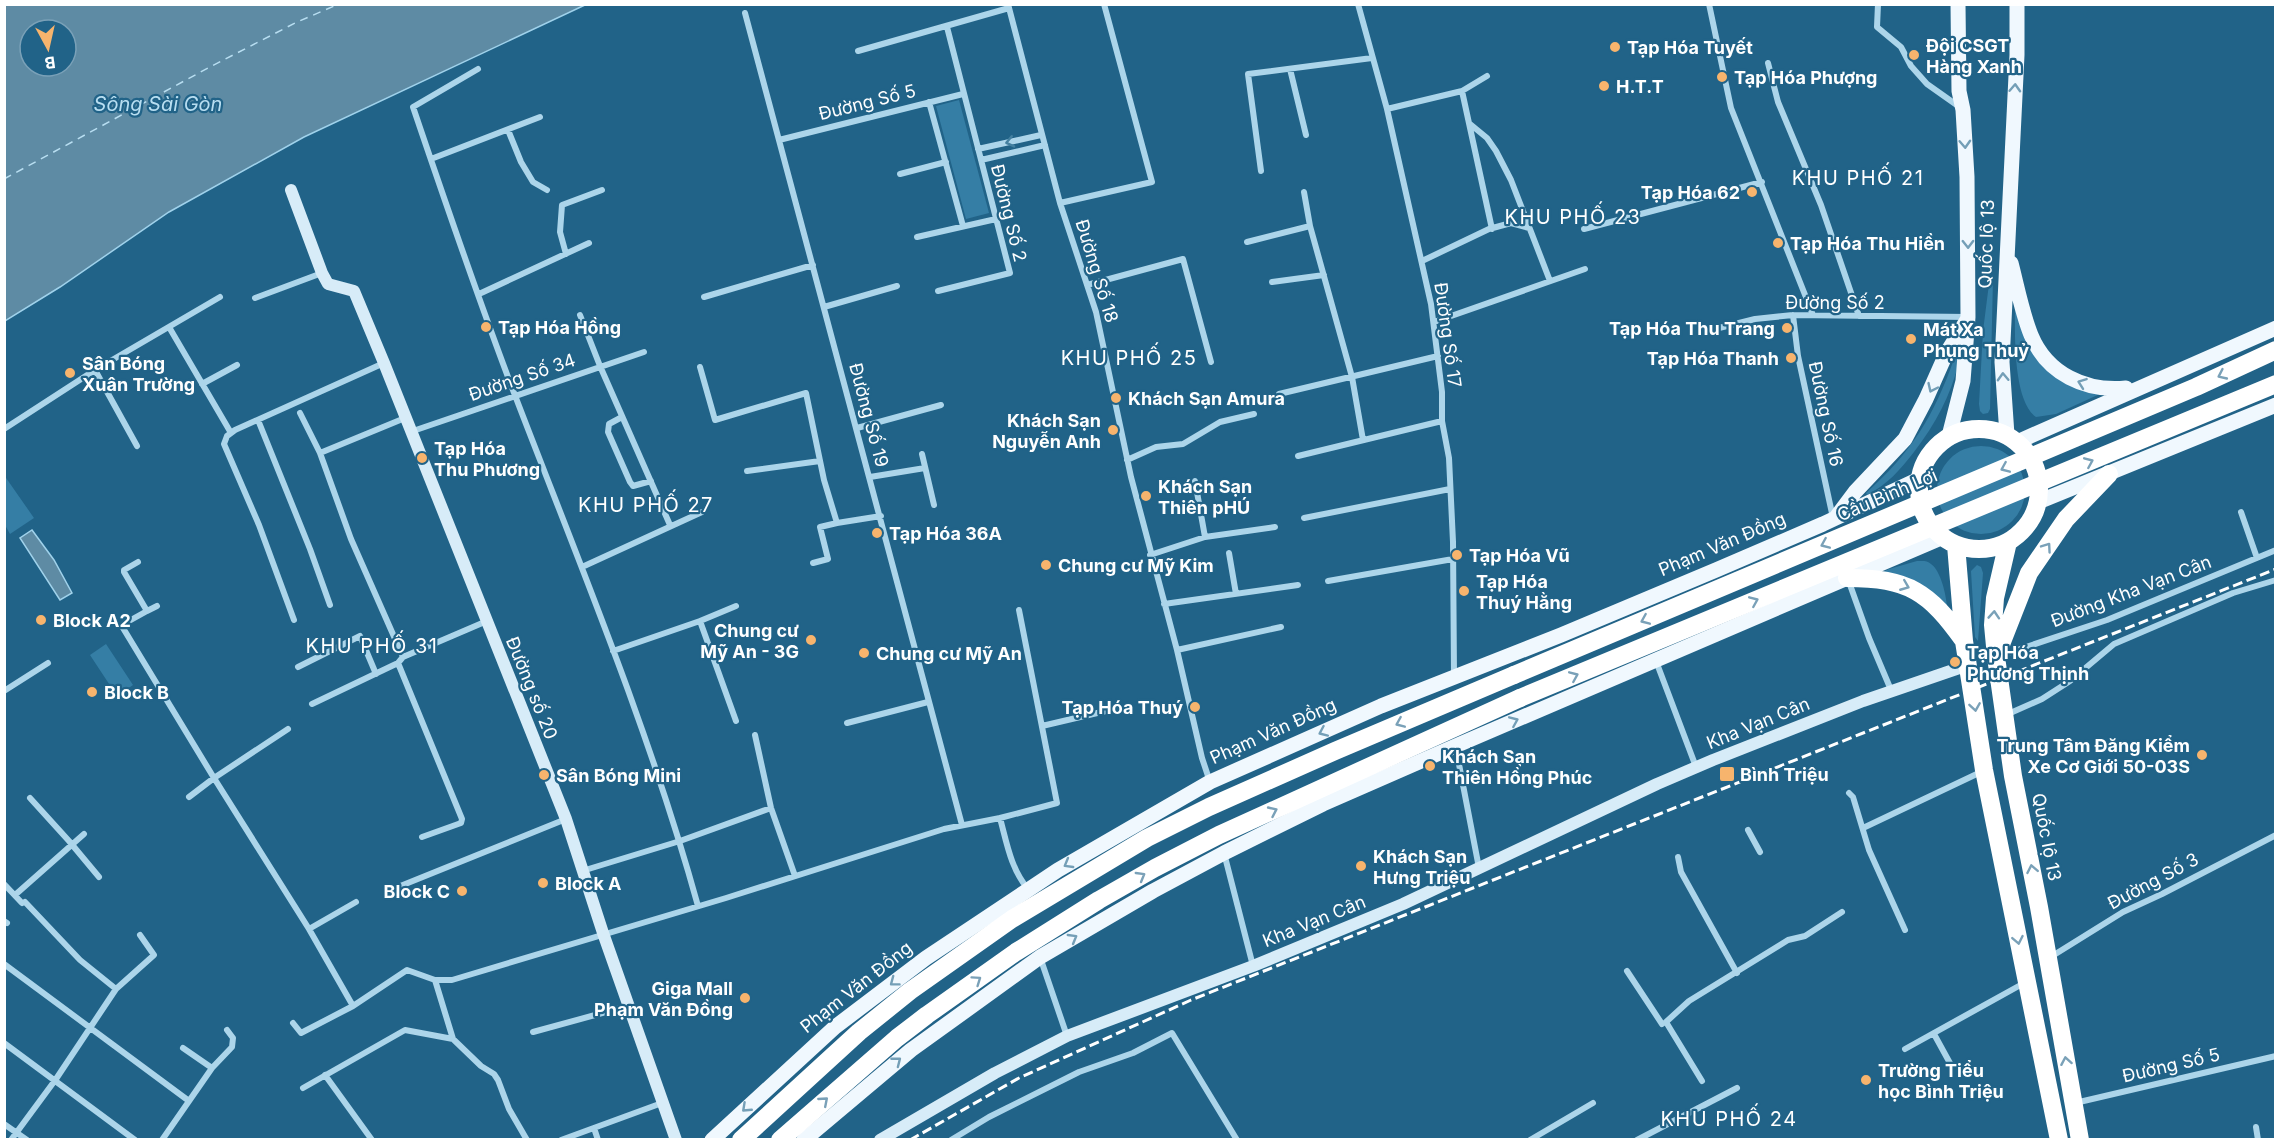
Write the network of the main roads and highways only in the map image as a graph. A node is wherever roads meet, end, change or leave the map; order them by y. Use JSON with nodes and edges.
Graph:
{"nodes":[{"id":1,"x":1958,"y":4,"type":"edge"},
{"id":2,"x":1965,"y":4,"type":"edge"},
{"id":3,"x":2017,"y":4,"type":"edge"},
{"id":4,"x":1963,"y":58,"type":"junction"},
{"id":5,"x":2007,"y":249,"type":"junction"},
{"id":6,"x":1968,"y":317,"type":"junction"},
{"id":7,"x":2276,"y":328,"type":"edge"},
{"id":8,"x":2276,"y":350,"type":"edge"},
{"id":9,"x":2276,"y":384,"type":"edge"},
{"id":10,"x":2140,"y":387,"type":"junction"},
{"id":11,"x":2276,"y":405,"type":"edge"},
{"id":12,"x":1949,"y":436,"type":"junction"},
{"id":13,"x":2012,"y":438,"type":"junction"},
{"id":14,"x":2109,"y":474,"type":"junction"},
{"id":15,"x":1919,"y":479,"type":"junction"},
{"id":16,"x":2038,"y":502,"type":"junction"},
{"id":17,"x":1834,"y":518,"type":"junction"},
{"id":18,"x":1949,"y":541,"type":"junction"},
{"id":19,"x":2008,"y":542,"type":"junction"},
{"id":20,"x":1847,"y":578,"type":"junction"},
{"id":21,"x":1964,"y":641,"type":"junction"},
{"id":22,"x":1996,"y":657,"type":"junction"},
{"id":23,"x":1514,"y":675,"type":"joint"},
{"id":24,"x":1454,"y":677,"type":"junction"},
{"id":25,"x":1454,"y":701,"type":"junction"},
{"id":26,"x":1459,"y":725,"type":"junction"},
{"id":27,"x":1460,"y":744,"type":"junction"},
{"id":28,"x":1222,"y":844,"type":"junction"},
{"id":29,"x":1033,"y":897,"type":"junction"},
{"id":30,"x":782,"y":1075,"type":"junction"},
{"id":31,"x":795,"y":1088,"type":"junction"},
{"id":32,"x":2056,"y":1137,"type":"edge"},
{"id":33,"x":712,"y":1140,"type":"edge"},
{"id":34,"x":741,"y":1140,"type":"edge"},
{"id":35,"x":780,"y":1140,"type":"edge"},
{"id":36,"x":804,"y":1140,"type":"edge"},
{"id":37,"x":2080,"y":1140,"type":"edge"}],
"edges":[{"from":1,"to":4,"type":"main road"},
{"from":2,"to":4,"type":"main road"},
{"from":5,"to":3,"type":"main road","name":"Quốc lộ 13","one_way":true},
{"from":4,"to":6,"type":"main road","name":"Quốc lộ 13","one_way":true},
{"from":10,"to":5,"type":"main road","one_way":true},
{"from":13,"to":5,"type":"main road","name":"Quốc lộ 13","one_way":true},
{"from":6,"to":12,"type":"main road","name":"Quốc lộ 13"},
{"from":6,"to":17,"type":"main road","one_way":true},
{"from":7,"to":10,"type":"main road"},
{"from":8,"to":23,"type":"highway","name":"Cầu Bình Lợi","one_way":true,"bridge":true},
{"from":26,"to":9,"type":"highway","one_way":true,"bridge":true},
{"from":10,"to":13,"type":"main road"},
{"from":11,"to":14,"type":"main road"},
{"from":12,"to":13,"type":"highway"},
{"from":12,"to":15,"type":"highway"},
{"from":13,"to":16,"type":"highway"},
{"from":14,"to":16,"type":"main road"},
{"from":22,"to":14,"type":"highway","one_way":true},
{"from":15,"to":17,"type":"main road","name":"Phạm Văn Đồng"},
{"from":15,"to":18,"type":"highway"},
{"from":16,"to":19,"type":"highway"},
{"from":17,"to":20,"type":"main road"},
{"from":17,"to":24,"type":"main road","name":"Phạm Văn Đồng"},
{"from":18,"to":19,"type":"highway"},
{"from":18,"to":20,"type":"main road"},
{"from":18,"to":21,"type":"highway"},
{"from":22,"to":19,"type":"highway","name":"Quốc lộ 13","one_way":true},
{"from":20,"to":21,"type":"highway","one_way":true},
{"from":27,"to":20,"type":"main road","one_way":true},
{"from":21,"to":32,"type":"highway","one_way":true},
{"from":37,"to":22,"type":"highway","name":"Quốc lộ 13","one_way":true},
{"from":23,"to":25,"type":"highway","name":"Phạm Văn Đồng"},
{"from":24,"to":25,"type":"main road"},
{"from":24,"to":29,"type":"main road","name":"Phạm Văn Đồng","one_way":true},
{"from":25,"to":29,"type":"highway","name":"Phạm Văn Đồng","one_way":true},
{"from":26,"to":27,"type":"main road"},
{"from":28,"to":26,"type":"highway","one_way":true},
{"from":27,"to":28,"type":"main road"},
{"from":35,"to":28,"type":"highway","one_way":true},
{"from":36,"to":28,"type":"main road","one_way":true},
{"from":29,"to":30,"type":"main road","name":"Phạm Văn Đồng","one_way":true},
{"from":29,"to":31,"type":"highway","name":"Phạm Văn Đồng"},
{"from":30,"to":31,"type":"main road"},
{"from":30,"to":33,"type":"main road","name":"Phạm Văn Đồng","one_way":true},
{"from":31,"to":34,"type":"highway","name":"Phạm Văn Đồng"}]}
